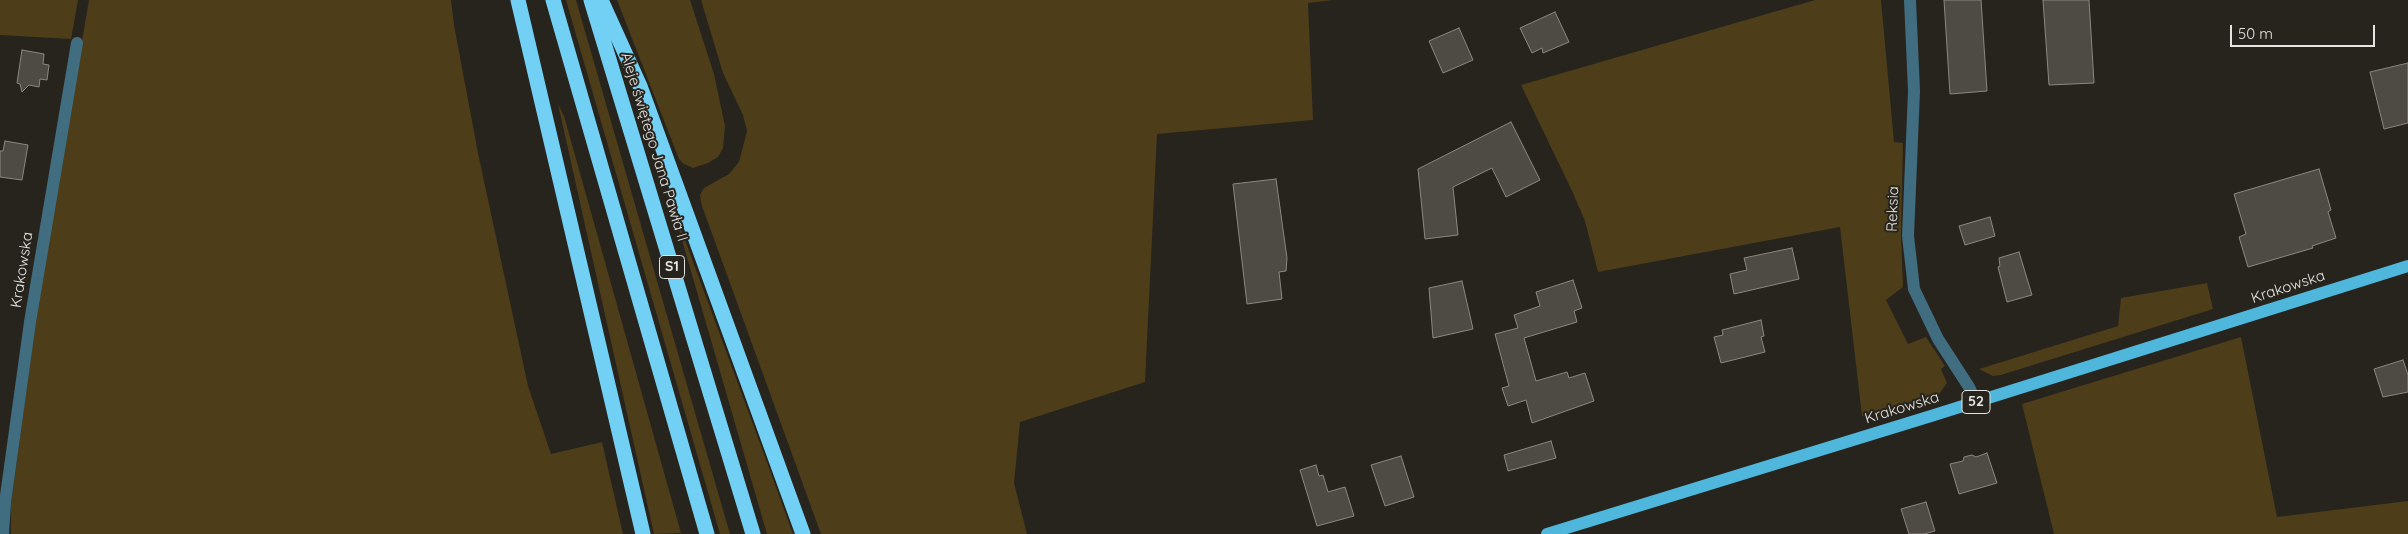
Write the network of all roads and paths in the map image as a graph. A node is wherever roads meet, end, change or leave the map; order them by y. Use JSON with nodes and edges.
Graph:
{"nodes":[{"id":1,"x":518,"y":0,"type":"edge"},
{"id":2,"x":553,"y":0,"type":"edge"},
{"id":3,"x":591,"y":0,"type":"edge"},
{"id":4,"x":601,"y":0,"type":"edge"},
{"id":5,"x":1910,"y":0,"type":"edge"},
{"id":6,"x":77,"y":43,"type":"dead end"},
{"id":7,"x":2408,"y":266,"type":"edge"},
{"id":8,"x":1976,"y":402,"type":"junction"},
{"id":9,"x":3,"y":534,"type":"edge"},
{"id":10,"x":642,"y":534,"type":"edge"},
{"id":11,"x":707,"y":534,"type":"edge"},
{"id":12,"x":753,"y":534,"type":"edge"},
{"id":13,"x":803,"y":534,"type":"edge"},
{"id":14,"x":1547,"y":534,"type":"edge"}],
"edges":[{"from":1,"to":10,"type":"highway"},
{"from":2,"to":11,"type":"highway"},
{"from":3,"to":12,"type":"highway","name":"Aleje świętego Jana Pawła II","number":"S1"},
{"from":4,"to":13,"type":"highway"},
{"from":5,"to":8,"type":"street","name":"Reksia"},
{"from":6,"to":9,"type":"street","name":"Krakowska"},
{"from":7,"to":8,"type":"main road","name":"Krakowska","number":"52"},
{"from":8,"to":14,"type":"main road","name":"Krakowska","number":"52"}]}
